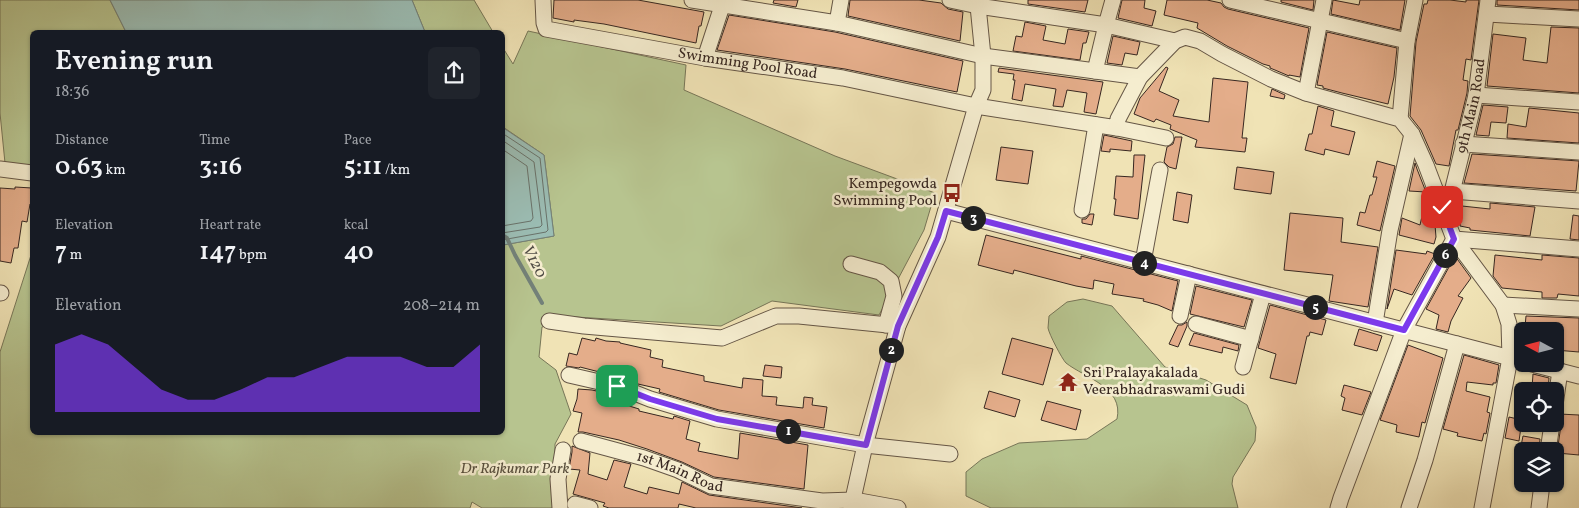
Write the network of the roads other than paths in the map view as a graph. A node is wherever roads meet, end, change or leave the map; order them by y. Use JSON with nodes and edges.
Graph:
{"nodes":[{"id":1,"x":542,"y":0,"type":"edge"},
{"id":2,"x":692,"y":0,"type":"edge"},
{"id":3,"x":841,"y":0,"type":"edge"},
{"id":4,"x":950,"y":0,"type":"edge"},
{"id":5,"x":1113,"y":0,"type":"edge"},
{"id":6,"x":1230,"y":0,"type":"edge"},
{"id":7,"x":1324,"y":0,"type":"edge"},
{"id":8,"x":1415,"y":0,"type":"edge"},
{"id":9,"x":1252,"y":2,"type":"edge"},
{"id":10,"x":723,"y":3,"type":"edge"},
{"id":11,"x":977,"y":3,"type":"edge"},
{"id":12,"x":1487,"y":7,"type":"edge"},
{"id":13,"x":1579,"y":19,"type":"edge"},
{"id":14,"x":1319,"y":21,"type":"junction"},
{"id":15,"x":836,"y":23,"type":"junction"},
{"id":16,"x":1106,"y":24,"type":"junction"},
{"id":17,"x":1175,"y":41,"type":"junction"},
{"id":18,"x":1407,"y":41,"type":"junction"},
{"id":19,"x":983,"y":56,"type":"junction"},
{"id":20,"x":705,"y":58,"type":"junction"},
{"id":21,"x":1094,"y":71,"type":"junction"},
{"id":22,"x":1140,"y":77,"type":"junction"},
{"id":23,"x":1306,"y":93,"type":"junction"},
{"id":24,"x":1476,"y":95,"type":"junction"},
{"id":25,"x":1579,"y":102,"type":"edge"},
{"id":26,"x":976,"y":106,"type":"junction"},
{"id":27,"x":1400,"y":119,"type":"junction"},
{"id":28,"x":1096,"y":124,"type":"junction"},
{"id":29,"x":1117,"y":128,"type":"junction"},
{"id":30,"x":1412,"y":134,"type":"junction"},
{"id":31,"x":1166,"y":138,"type":"dead end"},
{"id":32,"x":1463,"y":144,"type":"junction"},
{"id":33,"x":1579,"y":152,"type":"edge"},
{"id":34,"x":0,"y":169,"type":"edge"},
{"id":35,"x":1160,"y":170,"type":"dead end"},
{"id":36,"x":30,"y":173,"type":"edge"},
{"id":37,"x":1452,"y":191,"type":"junction"},
{"id":38,"x":1579,"y":201,"type":"edge"},
{"id":39,"x":1442,"y":207,"type":"junction"},
{"id":40,"x":1082,"y":210,"type":"dead end"},
{"id":41,"x":946,"y":211,"type":"junction"},
{"id":42,"x":1454,"y":239,"type":"junction"},
{"id":43,"x":1579,"y":249,"type":"edge"},
{"id":44,"x":1144,"y":262,"type":"junction"},
{"id":45,"x":851,"y":264,"type":"dead end"},
{"id":46,"x":1189,"y":274,"type":"junction"},
{"id":47,"x":1263,"y":294,"type":"junction"},
{"id":48,"x":1503,"y":305,"type":"junction"},
{"id":49,"x":1579,"y":309,"type":"edge"},
{"id":50,"x":1180,"y":316,"type":"dead end"},
{"id":51,"x":548,"y":321,"type":"dead end"},
{"id":52,"x":1375,"y":323,"type":"junction"},
{"id":53,"x":1196,"y":324,"type":"dead end"},
{"id":54,"x":892,"y":325,"type":"junction"},
{"id":55,"x":1404,"y":330,"type":"junction"},
{"id":56,"x":1251,"y":338,"type":"junction"},
{"id":57,"x":1457,"y":344,"type":"junction"},
{"id":58,"x":1514,"y":350,"type":"edge"},
{"id":59,"x":1514,"y":359,"type":"edge"},
{"id":60,"x":1243,"y":367,"type":"dead end"},
{"id":61,"x":1514,"y":369,"type":"edge"},
{"id":62,"x":1564,"y":372,"type":"edge"},
{"id":63,"x":569,"y":375,"type":"dead end"},
{"id":64,"x":1579,"y":376,"type":"edge"},
{"id":65,"x":581,"y":441,"type":"dead end"},
{"id":66,"x":866,"y":445,"type":"junction"},
{"id":67,"x":563,"y":450,"type":"dead end"},
{"id":68,"x":950,"y":454,"type":"dead end"},
{"id":69,"x":1541,"y":492,"type":"edge"},
{"id":70,"x":853,"y":504,"type":"edge"},
{"id":71,"x":560,"y":508,"type":"edge"},
{"id":72,"x":898,"y":508,"type":"edge"},
{"id":73,"x":1338,"y":508,"type":"edge"},
{"id":74,"x":1409,"y":508,"type":"edge"},
{"id":75,"x":1482,"y":508,"type":"edge"},
{"id":76,"x":1538,"y":508,"type":"edge"}],
"edges":[{"from":1,"to":20,"type":"street","name":"Swimming Pool Road"},
{"from":2,"to":10,"type":"street"},
{"from":3,"to":15,"type":"street"},
{"from":4,"to":11,"type":"street"},
{"from":5,"to":16,"type":"street"},
{"from":6,"to":9,"type":"street"},
{"from":7,"to":14,"type":"street"},
{"from":8,"to":18,"type":"street"},
{"from":9,"to":14,"type":"street"},
{"from":10,"to":15,"type":"street"},
{"from":10,"to":20,"type":"street"},
{"from":11,"to":16,"type":"street"},
{"from":11,"to":19,"type":"street"},
{"from":12,"to":13,"type":"street"},
{"from":12,"to":24,"type":"street","name":"9th Main Road"},
{"from":14,"to":18,"type":"street"},
{"from":14,"to":23,"type":"street"},
{"from":15,"to":19,"type":"street"},
{"from":16,"to":17,"type":"street"},
{"from":16,"to":21,"type":"street"},
{"from":17,"to":22,"type":"street"},
{"from":17,"to":23,"type":"street"},
{"from":18,"to":27,"type":"street"},
{"from":19,"to":21,"type":"street"},
{"from":19,"to":26,"type":"street"},
{"from":20,"to":26,"type":"street","name":"Swimming Pool Road"},
{"from":21,"to":22,"type":"street"},
{"from":22,"to":29,"type":"street"},
{"from":23,"to":27,"type":"street"},
{"from":24,"to":25,"type":"street"},
{"from":24,"to":32,"type":"street","name":"9th Main Road"},
{"from":26,"to":28,"type":"street","name":"Swimming Pool Road"},
{"from":26,"to":41,"type":"street"},
{"from":27,"to":30,"type":"street"},
{"from":28,"to":29,"type":"street","name":"Swimming Pool Road"},
{"from":28,"to":40,"type":"street"},
{"from":29,"to":31,"type":"street","name":"Swimming Pool Road"},
{"from":30,"to":39,"type":"street"},
{"from":30,"to":52,"type":"street"},
{"from":32,"to":33,"type":"street"},
{"from":32,"to":37,"type":"street","name":"9th Main Road"},
{"from":34,"to":36,"type":"street"},
{"from":35,"to":44,"type":"street"},
{"from":37,"to":38,"type":"street"},
{"from":37,"to":39,"type":"street","name":"9th Main Road"},
{"from":39,"to":42,"type":"street"},
{"from":41,"to":44,"type":"street"},
{"from":41,"to":54,"type":"street"},
{"from":42,"to":43,"type":"street"},
{"from":42,"to":48,"type":"street"},
{"from":42,"to":55,"type":"street"},
{"from":44,"to":46,"type":"street"},
{"from":45,"to":54,"type":"street"},
{"from":46,"to":47,"type":"street"},
{"from":46,"to":50,"type":"street"},
{"from":47,"to":52,"type":"street"},
{"from":47,"to":56,"type":"street"},
{"from":48,"to":49,"type":"street"},
{"from":48,"to":58,"type":"street"},
{"from":51,"to":54,"type":"street"},
{"from":52,"to":55,"type":"street"},
{"from":53,"to":56,"type":"street"},
{"from":54,"to":66,"type":"street"},
{"from":55,"to":57,"type":"street"},
{"from":55,"to":73,"type":"street"},
{"from":56,"to":60,"type":"street"},
{"from":57,"to":59,"type":"street"},
{"from":57,"to":74,"type":"street"},
{"from":61,"to":75,"type":"street"},
{"from":62,"to":64,"type":"street"},
{"from":63,"to":66,"type":"street"},
{"from":65,"to":70,"type":"street","name":"1st Main Road"},
{"from":66,"to":68,"type":"street"},
{"from":66,"to":70,"type":"street"},
{"from":67,"to":71,"type":"street"},
{"from":69,"to":76,"type":"street"},
{"from":70,"to":72,"type":"street","name":"1st Main Road"}]}
